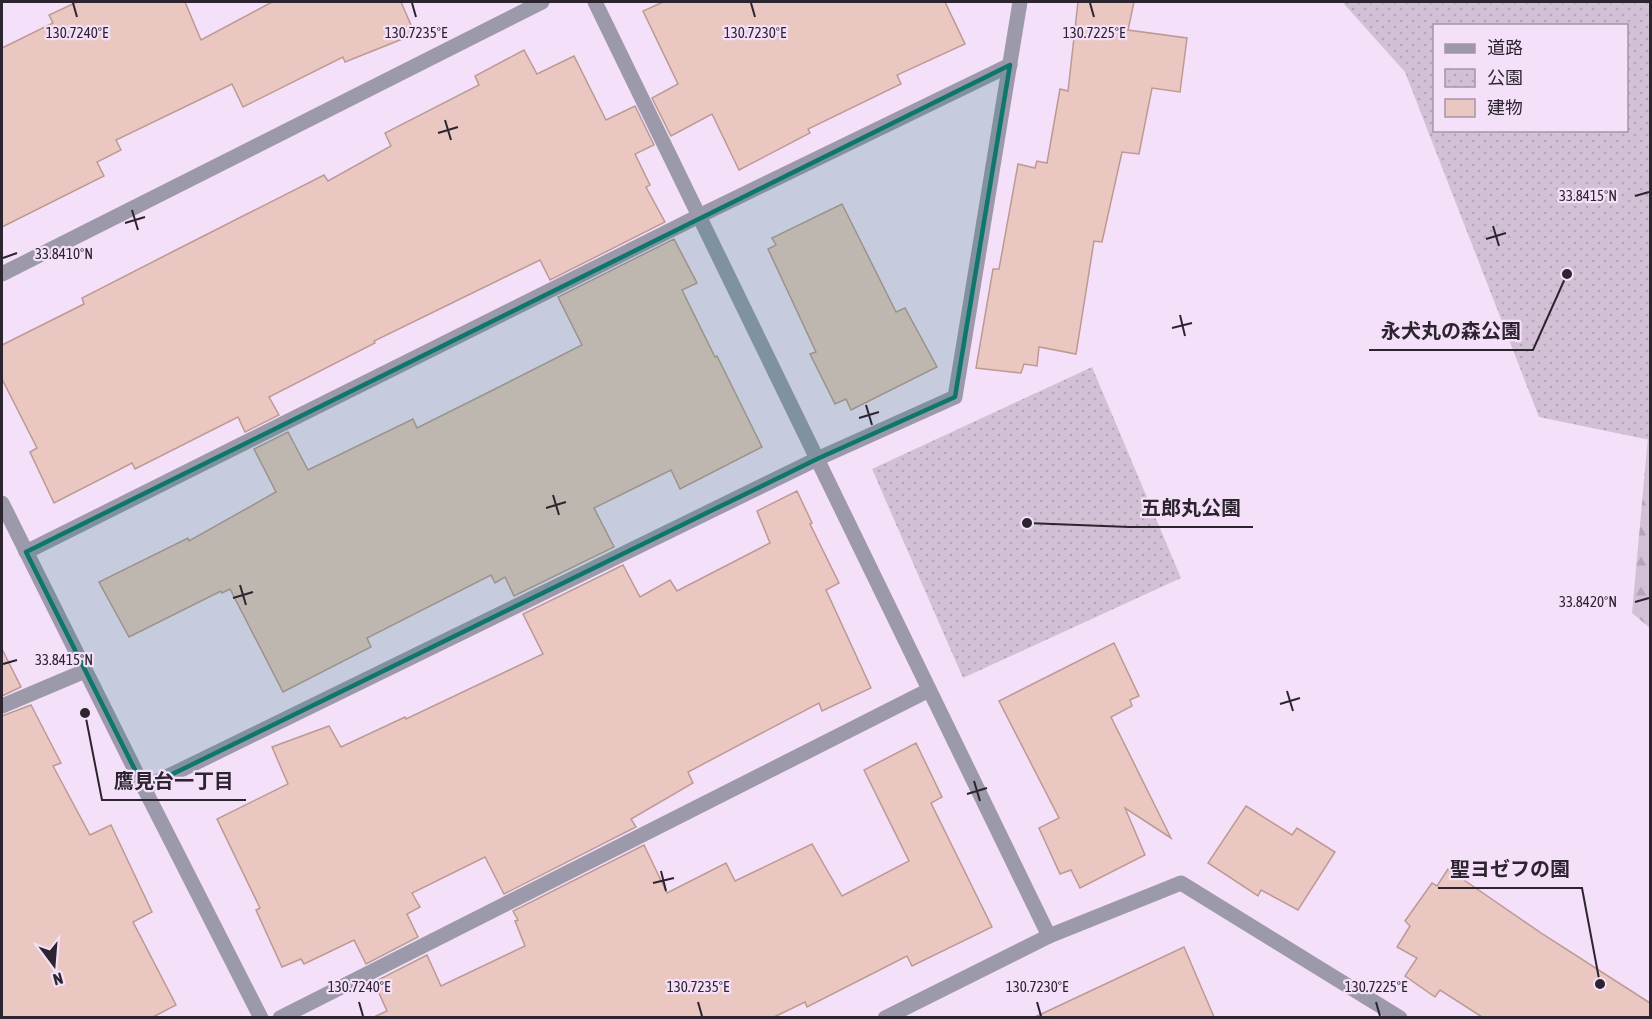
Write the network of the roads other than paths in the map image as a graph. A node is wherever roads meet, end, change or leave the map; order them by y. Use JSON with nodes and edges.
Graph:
{"nodes":[{"id":1,"x":542,"y":2,"type":"edge"},
{"id":2,"x":595,"y":2,"type":"edge"},
{"id":3,"x":1020,"y":2,"type":"edge"},
{"id":4,"x":1010,"y":65,"type":"junction"},
{"id":5,"x":699,"y":216,"type":"junction"},
{"id":6,"x":2,"y":274,"type":"edge"},
{"id":7,"x":817,"y":459,"type":"junction"},
{"id":8,"x":2,"y":502,"type":"edge"},
{"id":9,"x":26,"y":552,"type":"junction"},
{"id":10,"x":86,"y":671,"type":"junction"},
{"id":11,"x":929,"y":690,"type":"junction"},
{"id":12,"x":2,"y":706,"type":"edge"},
{"id":13,"x":144,"y":788,"type":"junction"},
{"id":14,"x":1049,"y":936,"type":"junction"},
{"id":15,"x":261,"y":1017,"type":"edge"},
{"id":16,"x":280,"y":1017,"type":"edge"},
{"id":17,"x":885,"y":1017,"type":"edge"},
{"id":18,"x":1400,"y":1017,"type":"edge"}],
"edges":[{"from":1,"to":6,"type":"street"},
{"from":2,"to":5,"type":"street"},
{"from":3,"to":4,"type":"street"},
{"from":4,"to":5,"type":"street"},
{"from":4,"to":7,"type":"street"},
{"from":5,"to":7,"type":"street"},
{"from":5,"to":9,"type":"street"},
{"from":7,"to":11,"type":"street"},
{"from":7,"to":13,"type":"street"},
{"from":8,"to":9,"type":"street"},
{"from":9,"to":10,"type":"street"},
{"from":10,"to":12,"type":"street"},
{"from":10,"to":13,"type":"street"},
{"from":11,"to":14,"type":"street"},
{"from":11,"to":16,"type":"street"},
{"from":13,"to":15,"type":"street"},
{"from":14,"to":17,"type":"street"},
{"from":14,"to":18,"type":"street"}]}
